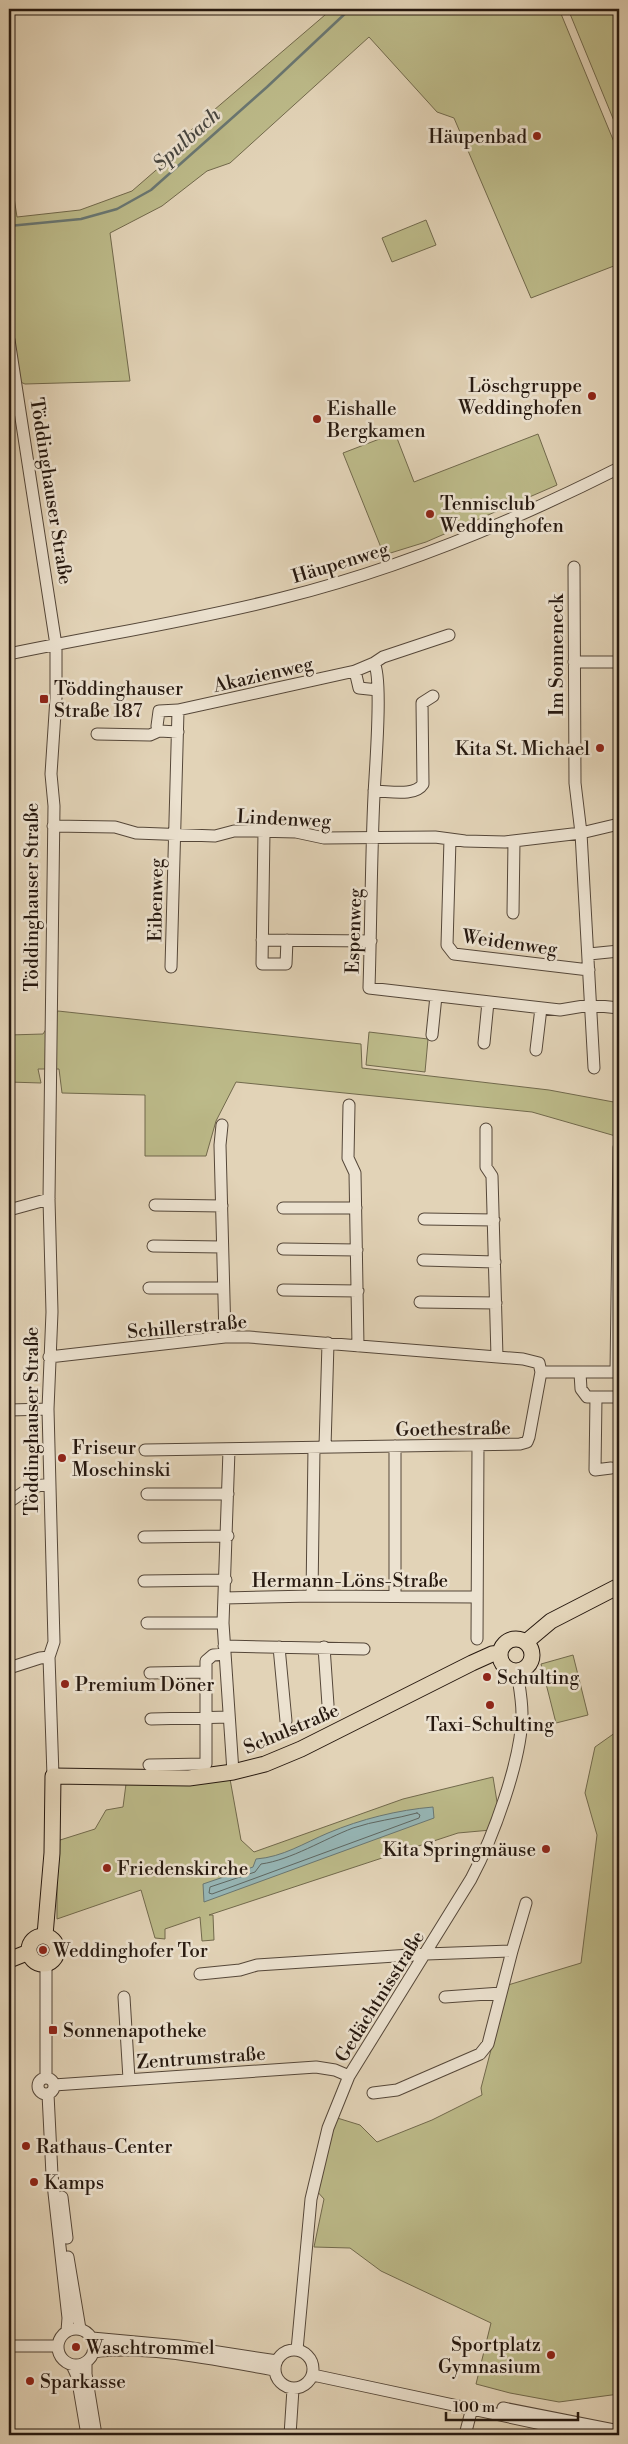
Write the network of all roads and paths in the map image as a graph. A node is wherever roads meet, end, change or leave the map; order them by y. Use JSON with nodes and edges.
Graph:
{"nodes":[{"id":1,"x":9,"y":340,"type":"edge"},
{"id":2,"x":619,"y":468,"type":"edge"},
{"id":3,"x":574,"y":567,"type":"dead end"},
{"id":4,"x":450,"y":635,"type":"dead end"},
{"id":5,"x":56,"y":645,"type":"junction"},
{"id":6,"x":9,"y":654,"type":"edge"},
{"id":7,"x":574,"y":662,"type":"junction"},
{"id":8,"x":619,"y":662,"type":"edge"},
{"id":9,"x":374,"y":663,"type":"junction"},
{"id":10,"x":355,"y":671,"type":"junction"},
{"id":11,"x":378,"y":690,"type":"junction"},
{"id":12,"x":433,"y":696,"type":"dead end"},
{"id":13,"x":178,"y":710,"type":"junction"},
{"id":14,"x":159,"y":731,"type":"junction"},
{"id":15,"x":178,"y":732,"type":"junction"},
{"id":16,"x":97,"y":734,"type":"dead end"},
{"id":17,"x":374,"y":791,"type":"junction"},
{"id":18,"x":619,"y":824,"type":"edge"},
{"id":19,"x":53,"y":826,"type":"junction"},
{"id":20,"x":264,"y":832,"type":"junction"},
{"id":21,"x":581,"y":833,"type":"junction"},
{"id":22,"x":174,"y":834,"type":"junction"},
{"id":23,"x":373,"y":838,"type":"junction"},
{"id":24,"x":450,"y":839,"type":"junction"},
{"id":25,"x":514,"y":841,"type":"junction"},
{"id":26,"x":513,"y":913,"type":"dead end"},
{"id":27,"x":262,"y":940,"type":"junction"},
{"id":28,"x":287,"y":940,"type":"junction"},
{"id":29,"x":370,"y":942,"type":"junction"},
{"id":30,"x":619,"y":951,"type":"edge"},
{"id":31,"x":588,"y":954,"type":"junction"},
{"id":32,"x":170,"y":968,"type":"dead end"},
{"id":33,"x":589,"y":970,"type":"junction"},
{"id":34,"x":436,"y":996,"type":"junction"},
{"id":35,"x":488,"y":1002,"type":"junction"},
{"id":36,"x":590,"y":1005,"type":"junction"},
{"id":37,"x":541,"y":1008,"type":"junction"},
{"id":38,"x":619,"y":1008,"type":"edge"},
{"id":39,"x":432,"y":1035,"type":"dead end"},
{"id":40,"x":484,"y":1043,"type":"dead end"},
{"id":41,"x":536,"y":1050,"type":"dead end"},
{"id":42,"x":594,"y":1068,"type":"dead end"},
{"id":43,"x":350,"y":1105,"type":"dead end"},
{"id":44,"x":222,"y":1125,"type":"dead end"},
{"id":45,"x":486,"y":1129,"type":"dead end"},
{"id":46,"x":619,"y":1147,"type":"edge"},
{"id":47,"x":49,"y":1199,"type":"junction"},
{"id":48,"x":155,"y":1205,"type":"dead end"},
{"id":49,"x":222,"y":1206,"type":"junction"},
{"id":50,"x":283,"y":1208,"type":"dead end"},
{"id":51,"x":356,"y":1208,"type":"junction"},
{"id":52,"x":9,"y":1210,"type":"edge"},
{"id":53,"x":424,"y":1218,"type":"dead end"},
{"id":54,"x":494,"y":1220,"type":"junction"},
{"id":55,"x":153,"y":1246,"type":"dead end"},
{"id":56,"x":222,"y":1247,"type":"junction"},
{"id":57,"x":283,"y":1249,"type":"dead end"},
{"id":58,"x":357,"y":1250,"type":"junction"},
{"id":59,"x":422,"y":1260,"type":"dead end"},
{"id":60,"x":495,"y":1262,"type":"junction"},
{"id":61,"x":149,"y":1288,"type":"dead end"},
{"id":62,"x":223,"y":1288,"type":"junction"},
{"id":63,"x":283,"y":1290,"type":"dead end"},
{"id":64,"x":358,"y":1291,"type":"junction"},
{"id":65,"x":420,"y":1302,"type":"dead end"},
{"id":66,"x":496,"y":1303,"type":"junction"},
{"id":67,"x":225,"y":1337,"type":"junction"},
{"id":68,"x":328,"y":1344,"type":"junction"},
{"id":69,"x":358,"y":1346,"type":"junction"},
{"id":70,"x":49,"y":1357,"type":"junction"},
{"id":71,"x":497,"y":1357,"type":"junction"},
{"id":72,"x":541,"y":1372,"type":"junction"},
{"id":73,"x":617,"y":1372,"type":"edge"},
{"id":74,"x":580,"y":1373,"type":"junction"},
{"id":75,"x":596,"y":1397,"type":"junction"},
{"id":76,"x":619,"y":1397,"type":"edge"},
{"id":77,"x":48,"y":1409,"type":"junction"},
{"id":78,"x":9,"y":1410,"type":"edge"},
{"id":79,"x":478,"y":1445,"type":"junction"},
{"id":80,"x":395,"y":1446,"type":"junction"},
{"id":81,"x":319,"y":1447,"type":"junction"},
{"id":82,"x":145,"y":1450,"type":"dead end"},
{"id":83,"x":229,"y":1450,"type":"junction"},
{"id":84,"x":611,"y":1468,"type":"dead end"},
{"id":85,"x":49,"y":1484,"type":"junction"},
{"id":86,"x":147,"y":1494,"type":"dead end"},
{"id":87,"x":228,"y":1494,"type":"junction"},
{"id":88,"x":9,"y":1502,"type":"edge"},
{"id":89,"x":228,"y":1536,"type":"junction"},
{"id":90,"x":144,"y":1537,"type":"dead end"},
{"id":91,"x":226,"y":1580,"type":"junction"},
{"id":92,"x":144,"y":1581,"type":"dead end"},
{"id":93,"x":619,"y":1586,"type":"edge"},
{"id":94,"x":312,"y":1596,"type":"junction"},
{"id":95,"x":395,"y":1596,"type":"junction"},
{"id":96,"x":477,"y":1597,"type":"junction"},
{"id":97,"x":224,"y":1598,"type":"junction"},
{"id":98,"x":224,"y":1623,"type":"junction"},
{"id":99,"x":147,"y":1624,"type":"dead end"},
{"id":100,"x":476,"y":1639,"type":"dead end"},
{"id":101,"x":279,"y":1647,"type":"junction"},
{"id":102,"x":324,"y":1647,"type":"junction"},
{"id":103,"x":529,"y":1647,"type":"junction"},
{"id":104,"x":364,"y":1648,"type":"dead end"},
{"id":105,"x":225,"y":1650,"type":"junction"},
{"id":106,"x":500,"y":1653,"type":"junction"},
{"id":107,"x":49,"y":1657,"type":"junction"},
{"id":108,"x":9,"y":1668,"type":"edge"},
{"id":109,"x":517,"y":1671,"type":"junction"},
{"id":110,"x":205,"y":1672,"type":"junction"},
{"id":111,"x":150,"y":1673,"type":"dead end"},
{"id":112,"x":328,"y":1705,"type":"dead end"},
{"id":113,"x":229,"y":1717,"type":"junction"},
{"id":114,"x":206,"y":1718,"type":"junction"},
{"id":115,"x":151,"y":1720,"type":"dead end"},
{"id":116,"x":286,"y":1721,"type":"dead end"},
{"id":117,"x":149,"y":1765,"type":"dead end"},
{"id":118,"x":232,"y":1772,"type":"junction"},
{"id":119,"x":52,"y":1776,"type":"junction"},
{"id":120,"x":526,"y":1903,"type":"dead end"},
{"id":121,"x":44,"y":1936,"type":"junction"},
{"id":122,"x":512,"y":1951,"type":"junction"},
{"id":123,"x":29,"y":1952,"type":"junction"},
{"id":124,"x":426,"y":1954,"type":"junction"},
{"id":125,"x":9,"y":1960,"type":"edge"},
{"id":126,"x":46,"y":1964,"type":"junction"},
{"id":127,"x":200,"y":1974,"type":"dead end"},
{"id":128,"x":501,"y":1993,"type":"junction"},
{"id":129,"x":124,"y":1997,"type":"dead end"},
{"id":130,"x":445,"y":1997,"type":"dead end"},
{"id":131,"x":349,"y":2076,"type":"junction"},
{"id":132,"x":129,"y":2079,"type":"junction"},
{"id":133,"x":49,"y":2085,"type":"junction"},
{"id":134,"x":373,"y":2093,"type":"dead end"},
{"id":135,"x":52,"y":2162,"type":"junction"},
{"id":136,"x":80,"y":2329,"type":"junction"},
{"id":137,"x":67,"y":2331,"type":"junction"},
{"id":138,"x":92,"y":2338,"type":"junction"},
{"id":139,"x":9,"y":2346,"type":"edge"},
{"id":140,"x":58,"y":2346,"type":"junction"},
{"id":141,"x":297,"y":2350,"type":"junction"},
{"id":142,"x":93,"y":2352,"type":"junction"},
{"id":143,"x":86,"y":2362,"type":"junction"},
{"id":144,"x":72,"y":2365,"type":"junction"},
{"id":145,"x":276,"y":2365,"type":"junction"},
{"id":146,"x":313,"y":2375,"type":"junction"},
{"id":147,"x":294,"y":2388,"type":"junction"},
{"id":148,"x":472,"y":2408,"type":"junction"},
{"id":149,"x":577,"y":2430,"type":"edge"},
{"id":150,"x":619,"y":2431,"type":"edge"},
{"id":151,"x":87,"y":2435,"type":"edge"},
{"id":152,"x":96,"y":2435,"type":"edge"},
{"id":153,"x":290,"y":2435,"type":"edge"},
{"id":154,"x":466,"y":2435,"type":"edge"},
{"id":155,"x":593,"y":2435,"type":"edge"}],
"edges":[{"from":1,"to":5,"type":"street","name":"Töddinghauser Straße"},
{"from":2,"to":5,"type":"street","name":"Häupenweg"},
{"from":3,"to":7,"type":"street","name":"Im Sonneneck"},
{"from":4,"to":9,"type":"street","name":"Akazienweg"},
{"from":5,"to":6,"type":"street","name":"Häupenweg"},
{"from":5,"to":19,"type":"street","name":"Töddinghauser Straße"},
{"from":7,"to":8,"type":"street"},
{"from":7,"to":21,"type":"street","name":"Im Sonneneck"},
{"from":9,"to":10,"type":"street","name":"Akazienweg"},
{"from":9,"to":11,"type":"street"},
{"from":10,"to":11,"type":"street"},
{"from":10,"to":13,"type":"street","name":"Akazienweg"},
{"from":11,"to":17,"type":"street"},
{"from":12,"to":17,"type":"street"},
{"from":13,"to":14,"type":"street","name":"Akazienweg"},
{"from":13,"to":15,"type":"street"},
{"from":14,"to":15,"type":"street"},
{"from":14,"to":16,"type":"street"},
{"from":15,"to":22,"type":"street"},
{"from":17,"to":23,"type":"street"},
{"from":18,"to":21,"type":"street","name":"Lindenweg"},
{"from":19,"to":22,"type":"street","name":"Lindenweg"},
{"from":19,"to":47,"type":"street","name":"Töddinghauser Straße"},
{"from":20,"to":22,"type":"street","name":"Lindenweg"},
{"from":20,"to":23,"type":"street","name":"Lindenweg"},
{"from":20,"to":27,"type":"street"},
{"from":21,"to":25,"type":"street","name":"Lindenweg"},
{"from":21,"to":31,"type":"street"},
{"from":22,"to":32,"type":"street","name":"Eibenweg"},
{"from":23,"to":24,"type":"street","name":"Lindenweg"},
{"from":23,"to":29,"type":"street","name":"Espenweg"},
{"from":24,"to":25,"type":"street","name":"Lindenweg"},
{"from":24,"to":33,"type":"street","name":"Weidenweg"},
{"from":25,"to":26,"type":"street"},
{"from":27,"to":28,"type":"street"},
{"from":27,"to":28,"type":"street"},
{"from":28,"to":29,"type":"street"},
{"from":29,"to":34,"type":"street","name":"Espenweg"},
{"from":30,"to":31,"type":"street"},
{"from":31,"to":33,"type":"street"},
{"from":33,"to":36,"type":"street"},
{"from":34,"to":35,"type":"street","name":"Espenweg"},
{"from":34,"to":39,"type":"street"},
{"from":35,"to":37,"type":"street","name":"Espenweg"},
{"from":35,"to":40,"type":"street"},
{"from":36,"to":37,"type":"street","name":"Espenweg"},
{"from":36,"to":38,"type":"street","name":"Espenweg"},
{"from":36,"to":42,"type":"street"},
{"from":37,"to":41,"type":"street"},
{"from":43,"to":51,"type":"street"},
{"from":44,"to":49,"type":"street"},
{"from":45,"to":54,"type":"street"},
{"from":46,"to":73,"type":"street"},
{"from":47,"to":52,"type":"street"},
{"from":47,"to":70,"type":"street","name":"Töddinghauser Straße"},
{"from":48,"to":49,"type":"street"},
{"from":49,"to":56,"type":"street"},
{"from":50,"to":51,"type":"street"},
{"from":51,"to":58,"type":"street"},
{"from":53,"to":54,"type":"street"},
{"from":54,"to":60,"type":"street"},
{"from":55,"to":56,"type":"street"},
{"from":56,"to":62,"type":"street"},
{"from":57,"to":58,"type":"street"},
{"from":58,"to":64,"type":"street"},
{"from":59,"to":60,"type":"street"},
{"from":60,"to":66,"type":"street"},
{"from":61,"to":62,"type":"street"},
{"from":62,"to":67,"type":"street"},
{"from":63,"to":64,"type":"street"},
{"from":64,"to":69,"type":"street"},
{"from":65,"to":66,"type":"street"},
{"from":66,"to":71,"type":"street"},
{"from":67,"to":68,"type":"street","name":"Schillerstraße"},
{"from":67,"to":70,"type":"street","name":"Schillerstraße"},
{"from":68,"to":69,"type":"street","name":"Schillerstraße"},
{"from":68,"to":81,"type":"street"},
{"from":69,"to":71,"type":"street","name":"Schillerstraße"},
{"from":70,"to":77,"type":"street","name":"Töddinghauser Straße"},
{"from":71,"to":72,"type":"street","name":"Schillerstraße"},
{"from":72,"to":74,"type":"street"},
{"from":72,"to":79,"type":"street","name":"Goethestraße"},
{"from":73,"to":74,"type":"street"},
{"from":74,"to":75,"type":"street"},
{"from":75,"to":76,"type":"street"},
{"from":75,"to":84,"type":"street"},
{"from":77,"to":78,"type":"street"},
{"from":77,"to":85,"type":"street","name":"Töddinghauser Straße"},
{"from":79,"to":80,"type":"street","name":"Goethestraße"},
{"from":79,"to":96,"type":"street"},
{"from":80,"to":81,"type":"street","name":"Goethestraße"},
{"from":80,"to":95,"type":"street"},
{"from":81,"to":83,"type":"street","name":"Goethestraße"},
{"from":81,"to":94,"type":"street"},
{"from":82,"to":83,"type":"street","name":"Goethestraße"},
{"from":83,"to":87,"type":"street"},
{"from":85,"to":88,"type":"street"},
{"from":85,"to":107,"type":"street","name":"Töddinghauser Straße"},
{"from":86,"to":87,"type":"street"},
{"from":87,"to":89,"type":"street"},
{"from":89,"to":90,"type":"street"},
{"from":89,"to":91,"type":"street"},
{"from":91,"to":92,"type":"street"},
{"from":91,"to":97,"type":"street"},
{"from":93,"to":103,"type":"main road"},
{"from":94,"to":95,"type":"street","name":"Hermann-Löns-Straße"},
{"from":94,"to":97,"type":"street","name":"Hermann-Löns-Straße"},
{"from":95,"to":96,"type":"street","name":"Hermann-Löns-Straße"},
{"from":96,"to":100,"type":"street"},
{"from":97,"to":98,"type":"street"},
{"from":98,"to":99,"type":"street"},
{"from":98,"to":105,"type":"street"},
{"from":101,"to":102,"type":"street"},
{"from":101,"to":105,"type":"street"},
{"from":101,"to":116,"type":"street"},
{"from":102,"to":104,"type":"street"},
{"from":102,"to":112,"type":"street"},
{"from":103,"to":106,"type":"main road"},
{"from":103,"to":109,"type":"main road"},
{"from":105,"to":110,"type":"street"},
{"from":105,"to":113,"type":"street"},
{"from":106,"to":109,"type":"main road"},
{"from":106,"to":118,"type":"main road","name":"Schulstraße"},
{"from":107,"to":108,"type":"street"},
{"from":107,"to":119,"type":"street","name":"Töddinghauser Straße"},
{"from":109,"to":124,"type":"street","name":"Gedächtnisstraße"},
{"from":110,"to":111,"type":"street"},
{"from":110,"to":114,"type":"street"},
{"from":113,"to":114,"type":"street"},
{"from":113,"to":118,"type":"street"},
{"from":114,"to":115,"type":"street"},
{"from":114,"to":117,"type":"street"},
{"from":118,"to":119,"type":"main road","name":"Schulstraße"},
{"from":119,"to":121,"type":"main road","name":"Töddinghauser Straße"},
{"from":120,"to":122,"type":"street"},
{"from":121,"to":123,"type":"main road"},
{"from":121,"to":126,"type":"main road"},
{"from":122,"to":124,"type":"street"},
{"from":122,"to":128,"type":"street"},
{"from":123,"to":125,"type":"main road"},
{"from":123,"to":126,"type":"main road"},
{"from":124,"to":127,"type":"street"},
{"from":124,"to":131,"type":"street","name":"Gedächtnisstraße"},
{"from":126,"to":133,"type":"street"},
{"from":128,"to":130,"type":"street"},
{"from":128,"to":134,"type":"street"},
{"from":129,"to":132,"type":"street"},
{"from":131,"to":132,"type":"street","name":"Zentrumstraße"},
{"from":131,"to":141,"type":"street","name":"Gedächtnisstraße"},
{"from":132,"to":133,"type":"street","name":"Zentrumstraße"},
{"from":133,"to":135,"type":"street"},
{"from":135,"to":136,"type":"street"},
{"from":135,"to":137,"type":"street"},
{"from":136,"to":137,"type":"street"},
{"from":136,"to":138,"type":"street"},
{"from":137,"to":140,"type":"street"},
{"from":138,"to":142,"type":"street"},
{"from":138,"to":145,"type":"street"},
{"from":139,"to":140,"type":"street"},
{"from":140,"to":144,"type":"street"},
{"from":141,"to":145,"type":"street"},
{"from":141,"to":146,"type":"street"},
{"from":142,"to":143,"type":"street"},
{"from":142,"to":145,"type":"street"},
{"from":143,"to":144,"type":"street"},
{"from":143,"to":152,"type":"street"},
{"from":144,"to":151,"type":"street"},
{"from":145,"to":147,"type":"street"},
{"from":146,"to":147,"type":"street"},
{"from":146,"to":148,"type":"street"},
{"from":147,"to":153,"type":"street"},
{"from":148,"to":149,"type":"street"},
{"from":148,"to":154,"type":"street"},
{"from":149,"to":150,"type":"street"},
{"from":149,"to":155,"type":"street"}]}
